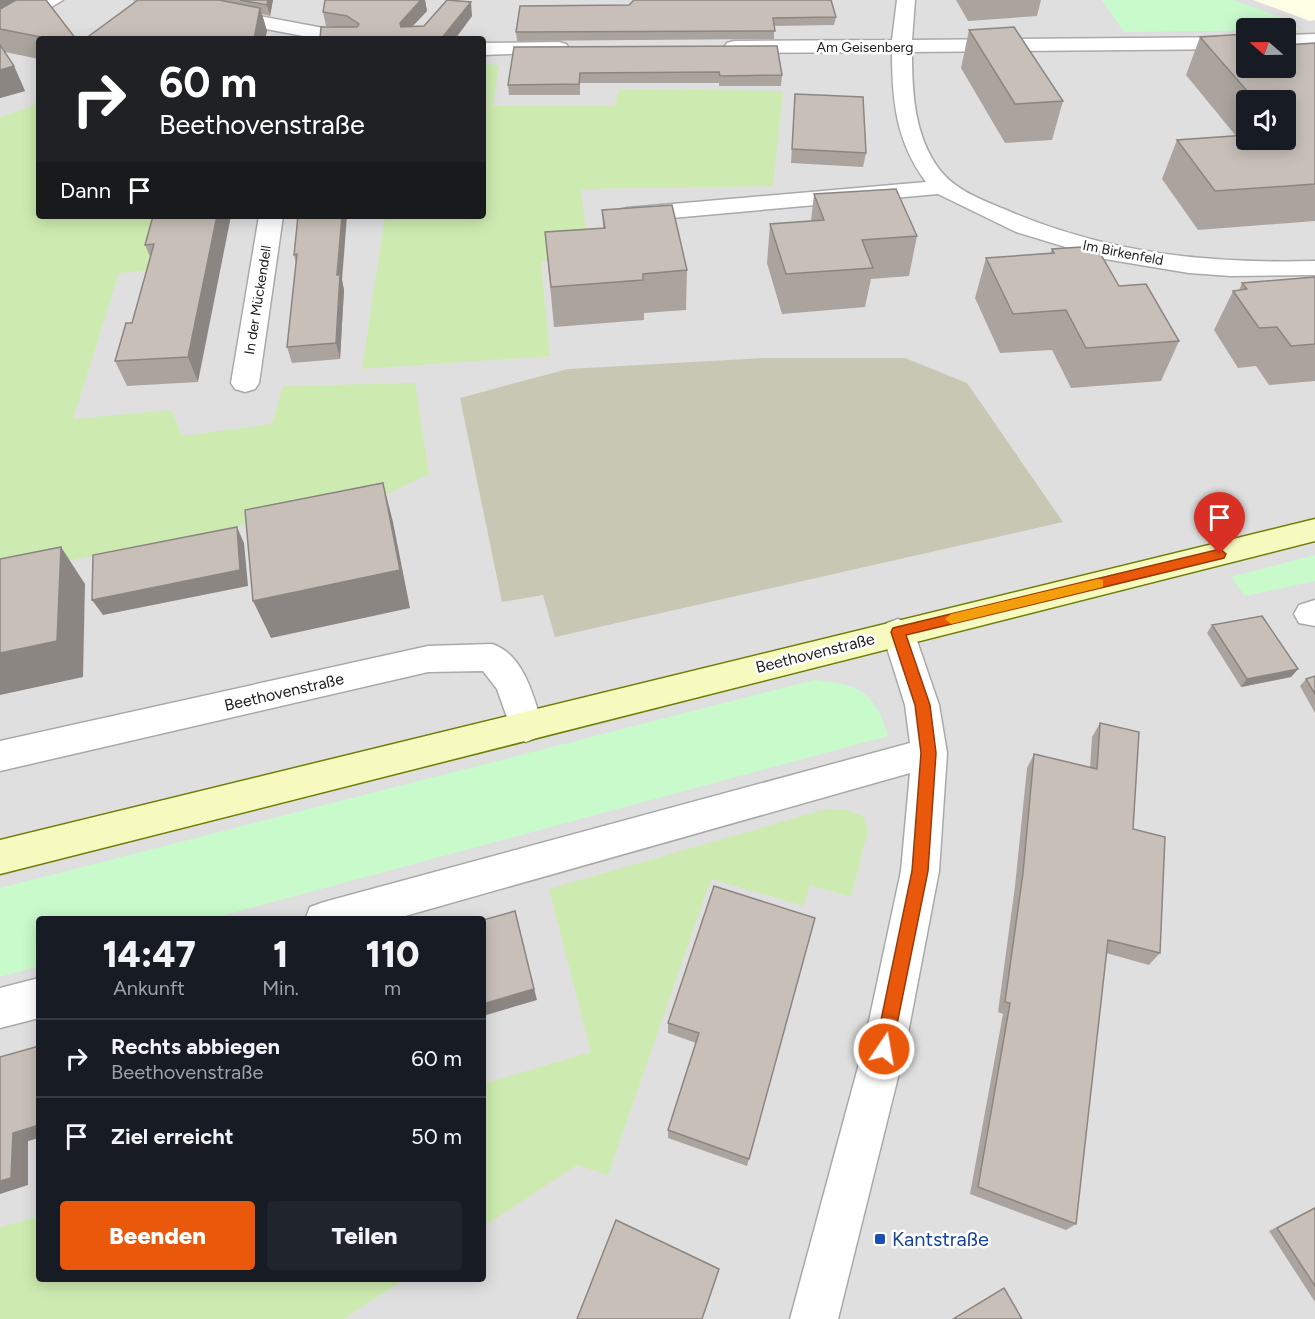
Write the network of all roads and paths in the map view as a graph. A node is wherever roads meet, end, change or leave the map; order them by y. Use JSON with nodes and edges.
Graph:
{"nodes":[{"id":1,"x":54,"y":0,"type":"edge"},
{"id":2,"x":144,"y":0,"type":"edge"},
{"id":3,"x":906,"y":0,"type":"edge"},
{"id":4,"x":0,"y":32,"type":"edge"},
{"id":5,"x":334,"y":36,"type":"edge"},
{"id":6,"x":1315,"y":40,"type":"edge"},
{"id":7,"x":1296,"y":41,"type":"edge"},
{"id":8,"x":1236,"y":43,"type":"edge"},
{"id":9,"x":902,"y":46,"type":"junction"},
{"id":10,"x":581,"y":48,"type":"edge"},
{"id":11,"x":712,"y":48,"type":"edge"},
{"id":12,"x":486,"y":49,"type":"edge"},
{"id":13,"x":942,"y":187,"type":"junction"},
{"id":14,"x":613,"y":217,"type":"edge"},
{"id":15,"x":271,"y":219,"type":"edge"},
{"id":16,"x":1315,"y":268,"type":"edge"},
{"id":17,"x":245,"y":383,"type":"dead end"},
{"id":18,"x":1315,"y":530,"type":"edge"},
{"id":19,"x":898,"y":632,"type":"junction"},
{"id":20,"x":526,"y":727,"type":"junction"},
{"id":21,"x":929,"y":753,"type":"junction"},
{"id":22,"x":0,"y":756,"type":"edge"},
{"id":23,"x":0,"y":857,"type":"edge"},
{"id":24,"x":338,"y":916,"type":"edge"},
{"id":25,"x":36,"y":999,"type":"edge"},
{"id":26,"x":0,"y":1008,"type":"edge"},
{"id":27,"x":813,"y":1319,"type":"edge"}],
"edges":[{"from":1,"to":4,"type":"street"},
{"from":2,"to":5,"type":"street"},
{"from":3,"to":9,"type":"street","name":"Im Birkenfeld"},
{"from":6,"to":7,"type":"street"},
{"from":8,"to":9,"type":"street","name":"Am Geisenberg"},
{"from":9,"to":11,"type":"street","name":"Am Geisenberg"},
{"from":9,"to":13,"type":"street","name":"Im Birkenfeld"},
{"from":10,"to":12,"type":"street"},
{"from":13,"to":14,"type":"street"},
{"from":13,"to":16,"type":"street","name":"Im Birkenfeld"},
{"from":15,"to":17,"type":"street","name":"In der Mückendell"},
{"from":18,"to":19,"type":"street","name":"Beethovenstraße"},
{"from":19,"to":20,"type":"street","name":"Beethovenstraße"},
{"from":19,"to":21,"type":"street"},
{"from":20,"to":22,"type":"street","name":"Beethovenstraße"},
{"from":20,"to":23,"type":"street","name":"Beethovenstraße"},
{"from":21,"to":24,"type":"street"},
{"from":21,"to":27,"type":"street"},
{"from":25,"to":26,"type":"street"}]}
